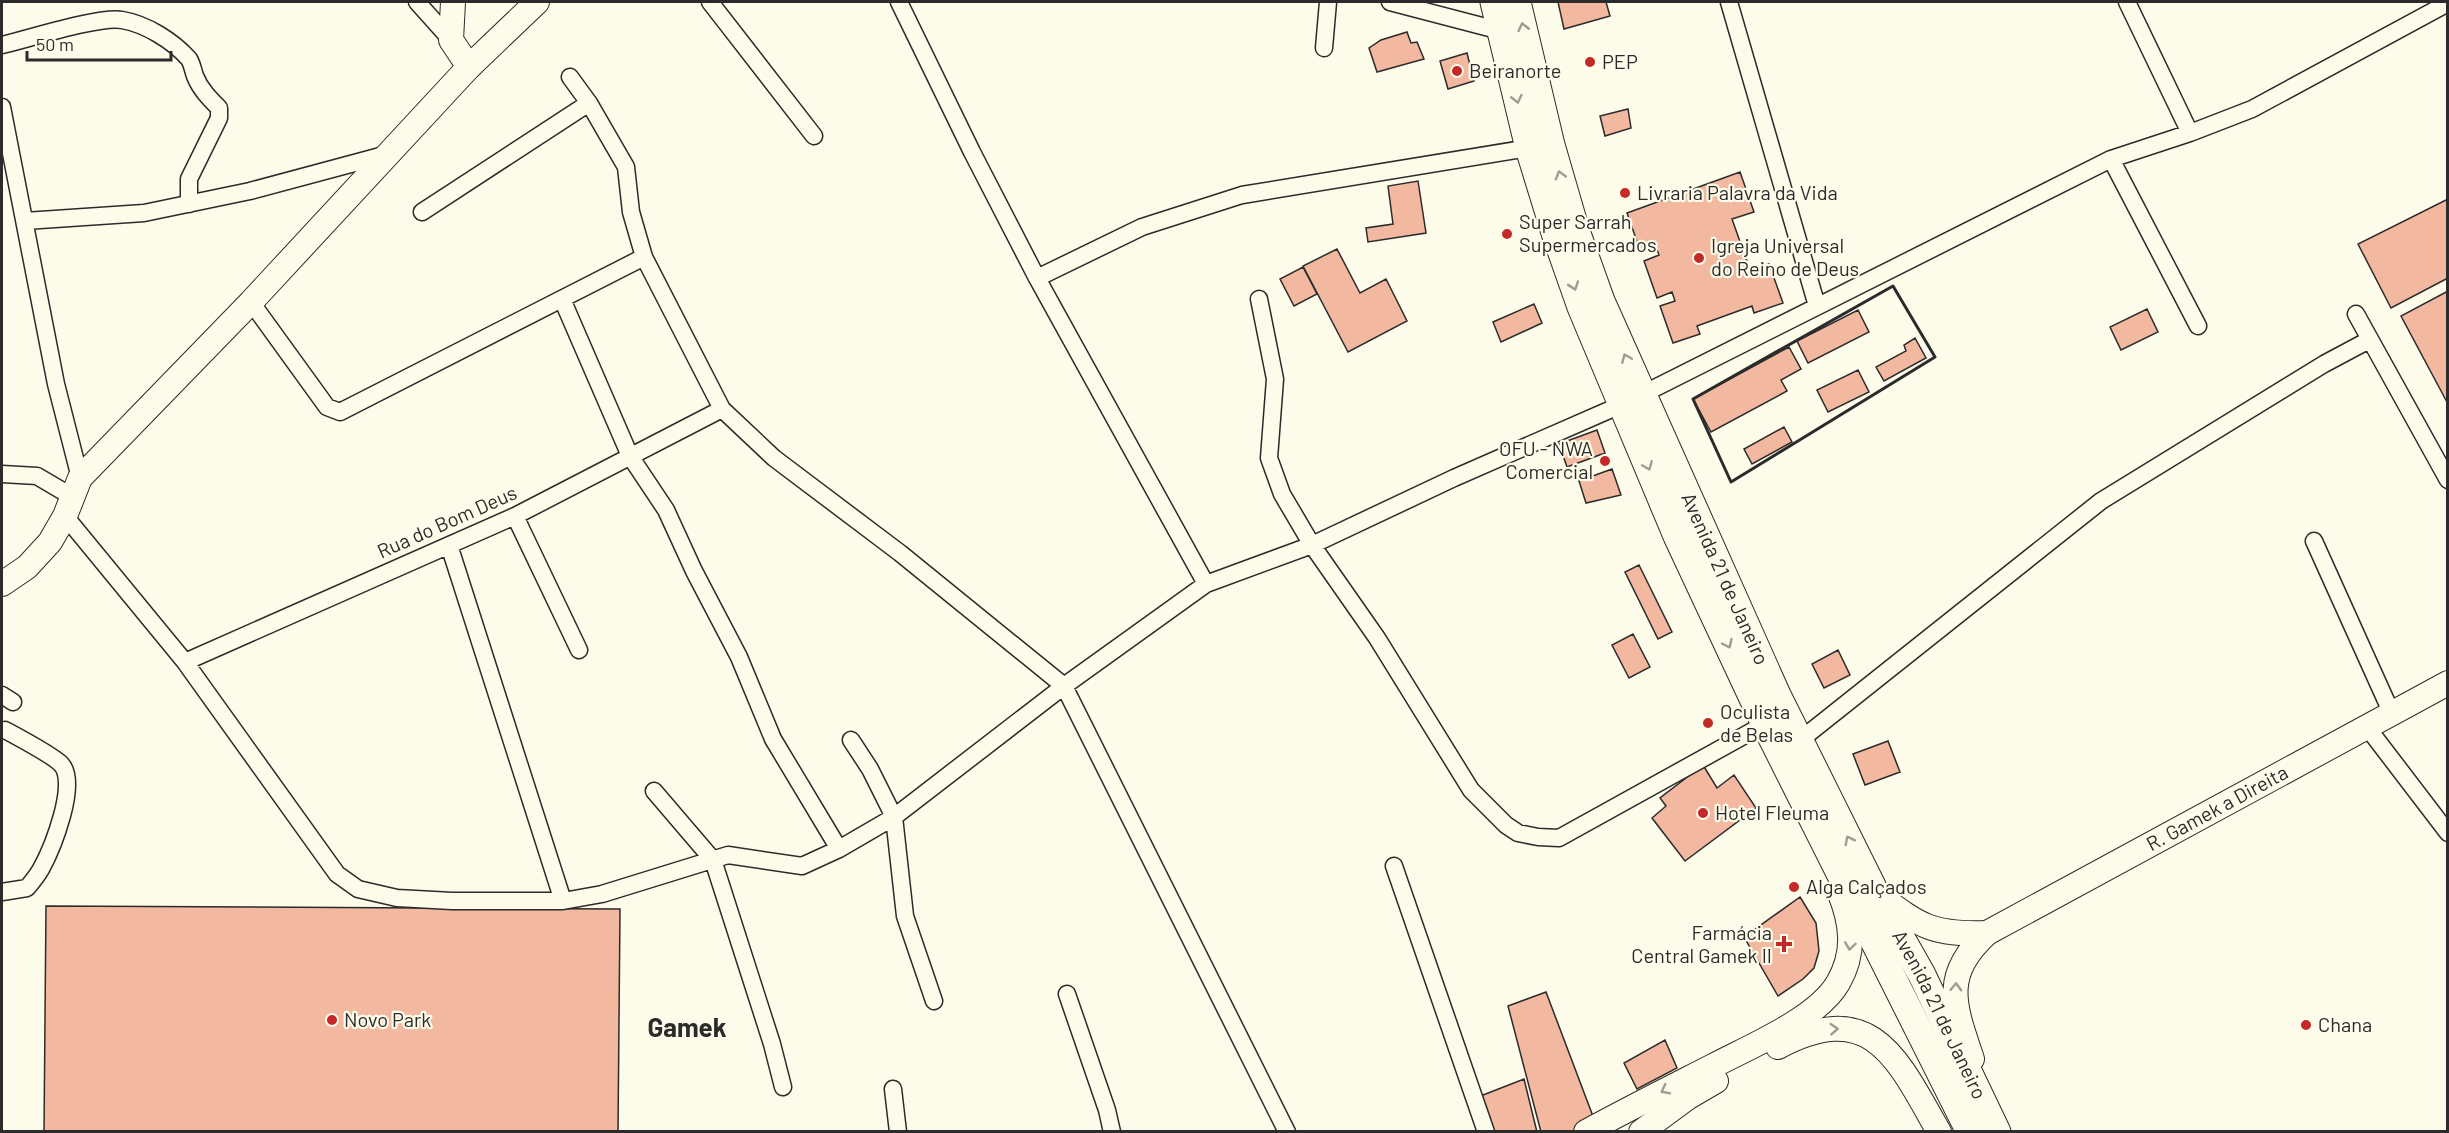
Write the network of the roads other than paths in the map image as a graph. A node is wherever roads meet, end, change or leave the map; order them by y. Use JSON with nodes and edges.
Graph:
{"nodes":[{"id":1,"x":417,"y":2,"type":"edge"},
{"id":2,"x":453,"y":2,"type":"edge"},
{"id":3,"x":537,"y":2,"type":"edge"},
{"id":4,"x":710,"y":2,"type":"edge"},
{"id":5,"x":899,"y":2,"type":"edge"},
{"id":6,"x":1328,"y":2,"type":"edge"},
{"id":7,"x":1390,"y":2,"type":"edge"},
{"id":8,"x":1494,"y":2,"type":"edge"},
{"id":9,"x":1516,"y":2,"type":"edge"},
{"id":10,"x":1729,"y":2,"type":"edge"},
{"id":11,"x":2127,"y":2,"type":"edge"},
{"id":12,"x":2448,"y":3,"type":"edge"},
{"id":13,"x":1501,"y":31,"type":"junction"},
{"id":14,"x":451,"y":40,"type":"junction"},
{"id":15,"x":2,"y":45,"type":"edge"},
{"id":16,"x":1324,"y":48,"type":"dead end"},
{"id":17,"x":469,"y":67,"type":"junction"},
{"id":18,"x":570,"y":77,"type":"dead end"},
{"id":19,"x":589,"y":103,"type":"junction"},
{"id":20,"x":2,"y":107,"type":"edge"},
{"id":21,"x":2190,"y":133,"type":"junction"},
{"id":22,"x":814,"y":136,"type":"dead end"},
{"id":23,"x":1529,"y":148,"type":"junction"},
{"id":24,"x":392,"y":153,"type":"junction"},
{"id":25,"x":2112,"y":159,"type":"junction"},
{"id":26,"x":189,"y":204,"type":"junction"},
{"id":27,"x":422,"y":212,"type":"dead end"},
{"id":28,"x":25,"y":222,"type":"junction"},
{"id":29,"x":644,"y":257,"type":"junction"},
{"id":30,"x":1037,"y":278,"type":"junction"},
{"id":31,"x":562,"y":299,"type":"junction"},
{"id":32,"x":1259,"y":299,"type":"dead end"},
{"id":33,"x":251,"y":302,"type":"junction"},
{"id":34,"x":1817,"y":306,"type":"junction"},
{"id":35,"x":2356,"y":314,"type":"dead end"},
{"id":36,"x":2198,"y":326,"type":"dead end"},
{"id":37,"x":2369,"y":340,"type":"junction"},
{"id":38,"x":1632,"y":399,"type":"junction"},
{"id":39,"x":722,"y":409,"type":"junction"},
{"id":40,"x":630,"y":456,"type":"junction"},
{"id":41,"x":2,"y":474,"type":"edge"},
{"id":42,"x":2448,"y":480,"type":"edge"},
{"id":43,"x":72,"y":496,"type":"junction"},
{"id":44,"x":515,"y":516,"type":"junction"},
{"id":45,"x":2314,"y":542,"type":"dead end"},
{"id":46,"x":449,"y":545,"type":"junction"},
{"id":47,"x":1312,"y":545,"type":"junction"},
{"id":48,"x":2,"y":584,"type":"edge"},
{"id":49,"x":1206,"y":584,"type":"junction"},
{"id":50,"x":579,"y":650,"type":"dead end"},
{"id":51,"x":185,"y":662,"type":"junction"},
{"id":52,"x":2448,"y":683,"type":"edge"},
{"id":53,"x":1064,"y":686,"type":"junction"},
{"id":54,"x":2392,"y":714,"type":"junction"},
{"id":55,"x":1765,"y":724,"type":"junction"},
{"id":56,"x":2367,"y":727,"type":"junction"},
{"id":57,"x":5,"y":730,"type":"dead end"},
{"id":58,"x":852,"y":740,"type":"dead end"},
{"id":59,"x":1799,"y":741,"type":"junction"},
{"id":60,"x":654,"y":791,"type":"dead end"},
{"id":61,"x":1809,"y":811,"type":"junction"},
{"id":62,"x":894,"y":817,"type":"junction"},
{"id":63,"x":2448,"y":833,"type":"edge"},
{"id":64,"x":839,"y":849,"type":"junction"},
{"id":65,"x":712,"y":860,"type":"junction"},
{"id":66,"x":1394,"y":866,"type":"dead end"},
{"id":67,"x":2,"y":892,"type":"edge"},
{"id":68,"x":1875,"y":892,"type":"junction"},
{"id":69,"x":563,"y":901,"type":"junction"},
{"id":70,"x":1987,"y":933,"type":"junction"},
{"id":71,"x":1067,"y":994,"type":"dead end"},
{"id":72,"x":934,"y":1001,"type":"dead end"},
{"id":73,"x":783,"y":1088,"type":"dead end"},
{"id":74,"x":892,"y":1089,"type":"dead end"},
{"id":75,"x":1986,"y":1129,"type":"edge"},
{"id":76,"x":898,"y":1131,"type":"edge"},
{"id":77,"x":1112,"y":1131,"type":"edge"},
{"id":78,"x":1287,"y":1131,"type":"edge"},
{"id":79,"x":1486,"y":1131,"type":"edge"},
{"id":80,"x":1586,"y":1131,"type":"edge"},
{"id":81,"x":1641,"y":1131,"type":"edge"},
{"id":82,"x":1939,"y":1131,"type":"edge"}],
"edges":[{"from":1,"to":14,"type":"street"},
{"from":2,"to":14,"type":"main road"},
{"from":3,"to":17,"type":"main road"},
{"from":4,"to":22,"type":"street"},
{"from":5,"to":30,"type":"street"},
{"from":6,"to":16,"type":"street"},
{"from":7,"to":13,"type":"street"},
{"from":8,"to":13,"type":"main road","name":"Avenida 21 de Janeiro"},
{"from":38,"to":9,"type":"main road","name":"Avenida 21 de Janeiro","one_way":true},
{"from":10,"to":34,"type":"street"},
{"from":11,"to":21,"type":"street"},
{"from":12,"to":21,"type":"street"},
{"from":13,"to":23,"type":"main road","name":"Avenida 21 de Janeiro","one_way":true},
{"from":14,"to":17,"type":"main road"},
{"from":15,"to":26,"type":"street"},
{"from":17,"to":24,"type":"main road"},
{"from":18,"to":19,"type":"street"},
{"from":19,"to":27,"type":"street"},
{"from":19,"to":29,"type":"street"},
{"from":20,"to":28,"type":"street"},
{"from":21,"to":25,"type":"street"},
{"from":23,"to":30,"type":"street"},
{"from":23,"to":38,"type":"main road","name":"Avenida 21 de Janeiro","one_way":true},
{"from":24,"to":26,"type":"street"},
{"from":24,"to":33,"type":"main road"},
{"from":25,"to":34,"type":"street"},
{"from":25,"to":36,"type":"street"},
{"from":26,"to":28,"type":"street"},
{"from":28,"to":43,"type":"street"},
{"from":29,"to":31,"type":"street"},
{"from":29,"to":39,"type":"street"},
{"from":30,"to":49,"type":"street"},
{"from":31,"to":33,"type":"street"},
{"from":31,"to":40,"type":"street"},
{"from":32,"to":47,"type":"street"},
{"from":33,"to":43,"type":"main road"},
{"from":34,"to":38,"type":"street"},
{"from":35,"to":37,"type":"street"},
{"from":37,"to":42,"type":"street"},
{"from":37,"to":59,"type":"street"},
{"from":38,"to":47,"type":"street"},
{"from":38,"to":55,"type":"main road","name":"Avenida 21 de Janeiro","one_way":true},
{"from":38,"to":59,"type":"main road","name":"Avenida 21 de Janeiro"},
{"from":39,"to":40,"type":"street","name":"Rua do Bom Deus"},
{"from":39,"to":53,"type":"street"},
{"from":40,"to":44,"type":"street","name":"Rua do Bom Deus"},
{"from":40,"to":64,"type":"street"},
{"from":41,"to":43,"type":"street"},
{"from":43,"to":48,"type":"main road"},
{"from":43,"to":51,"type":"street"},
{"from":44,"to":46,"type":"street","name":"Rua do Bom Deus"},
{"from":44,"to":50,"type":"street"},
{"from":45,"to":54,"type":"street"},
{"from":46,"to":51,"type":"street","name":"Rua do Bom Deus"},
{"from":46,"to":69,"type":"street"},
{"from":47,"to":49,"type":"street"},
{"from":47,"to":55,"type":"street"},
{"from":49,"to":53,"type":"street"},
{"from":51,"to":69,"type":"street"},
{"from":52,"to":54,"type":"main road","name":"R. Gamek a Direita"},
{"from":53,"to":62,"type":"street"},
{"from":53,"to":78,"type":"street"},
{"from":54,"to":56,"type":"main road","name":"R. Gamek a Direita"},
{"from":55,"to":61,"type":"main road","name":"Avenida 21 de Janeiro"},
{"from":56,"to":63,"type":"street"},
{"from":56,"to":70,"type":"main road","name":"R. Gamek a Direita"},
{"from":57,"to":67,"type":"street"},
{"from":58,"to":62,"type":"street"},
{"from":68,"to":59,"type":"main road","name":"Avenida 21 de Janeiro","one_way":true},
{"from":60,"to":65,"type":"street"},
{"from":61,"to":75,"type":"main road","name":"Avenida 21 de Janeiro"},
{"from":61,"to":80,"type":"main road","one_way":true},
{"from":62,"to":64,"type":"street"},
{"from":62,"to":72,"type":"street"},
{"from":64,"to":65,"type":"street"},
{"from":65,"to":69,"type":"street"},
{"from":65,"to":73,"type":"street"},
{"from":66,"to":79,"type":"street"},
{"from":68,"to":70,"type":"main road"},
{"from":68,"to":75,"type":"main road","name":"Avenida 21 de Janeiro"},
{"from":75,"to":70,"type":"main road","one_way":true},
{"from":71,"to":77,"type":"street"},
{"from":74,"to":76,"type":"street"},
{"from":81,"to":82,"type":"main road","one_way":true}]}
